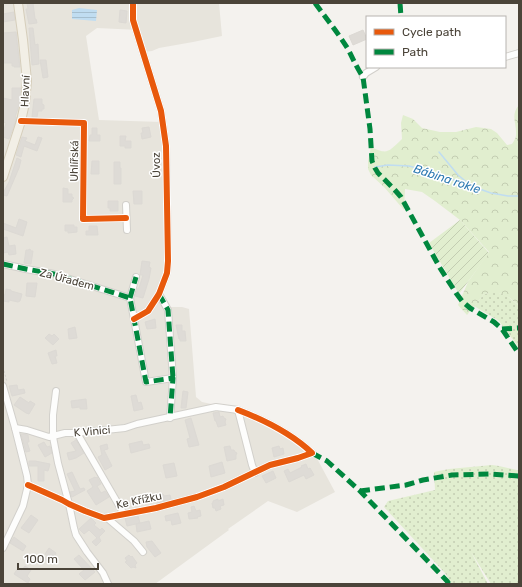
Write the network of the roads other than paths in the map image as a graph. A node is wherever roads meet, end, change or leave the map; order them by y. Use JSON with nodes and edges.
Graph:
{"nodes":[{"id":1,"x":18,"y":3,"type":"edge"},
{"id":2,"x":133,"y":3,"type":"edge"},
{"id":3,"x":519,"y":53,"type":"edge"},
{"id":4,"x":506,"y":57,"type":"edge"},
{"id":5,"x":373,"y":68,"type":"edge"},
{"id":6,"x":363,"y":77,"type":"dead end"},
{"id":7,"x":21,"y":122,"type":"junction"},
{"id":8,"x":3,"y":176,"type":"edge"},
{"id":9,"x":126,"y":205,"type":"dead end"},
{"id":10,"x":126,"y":218,"type":"junction"},
{"id":11,"x":127,"y":230,"type":"dead end"},
{"id":12,"x":3,"y":264,"type":"edge"},
{"id":13,"x":136,"y":277,"type":"dead end"},
{"id":14,"x":159,"y":294,"type":"junction"},
{"id":15,"x":130,"y":298,"type":"junction"},
{"id":16,"x":134,"y":319,"type":"junction"},
{"id":17,"x":173,"y":378,"type":"junction"},
{"id":18,"x":3,"y":386,"type":"edge"},
{"id":19,"x":56,"y":391,"type":"dead end"},
{"id":20,"x":238,"y":410,"type":"junction"},
{"id":21,"x":170,"y":418,"type":"junction"},
{"id":22,"x":15,"y":428,"type":"junction"},
{"id":23,"x":77,"y":433,"type":"junction"},
{"id":24,"x":53,"y":437,"type":"junction"},
{"id":25,"x":254,"y":473,"type":"junction"},
{"id":26,"x":28,"y":485,"type":"junction"},
{"id":27,"x":70,"y":504,"type":"junction"},
{"id":28,"x":124,"y":514,"type":"junction"},
{"id":29,"x":106,"y":517,"type":"junction"},
{"id":30,"x":3,"y":548,"type":"edge"},
{"id":31,"x":143,"y":552,"type":"dead end"},
{"id":32,"x":108,"y":584,"type":"edge"}],
"edges":[{"from":1,"to":7,"type":"main road","name":"Hlavní"},
{"from":2,"to":14,"type":"street","name":"Úvoz"},
{"from":3,"to":4,"type":"street"},
{"from":5,"to":6,"type":"street"},
{"from":7,"to":8,"type":"main road","name":"Hlavní"},
{"from":7,"to":10,"type":"street","name":"Uhlířská"},
{"from":9,"to":10,"type":"street"},
{"from":10,"to":11,"type":"street"},
{"from":12,"to":15,"type":"street","name":"Za Úřadem"},
{"from":13,"to":15,"type":"street"},
{"from":14,"to":16,"type":"street","name":"Úvoz"},
{"from":14,"to":17,"type":"street"},
{"from":15,"to":16,"type":"street"},
{"from":16,"to":17,"type":"street"},
{"from":17,"to":21,"type":"street"},
{"from":18,"to":22,"type":"street"},
{"from":19,"to":24,"type":"street"},
{"from":20,"to":21,"type":"street"},
{"from":20,"to":25,"type":"street"},
{"from":20,"to":25,"type":"street","name":"Ke Křížku"},
{"from":21,"to":23,"type":"street","name":"K Vinici"},
{"from":22,"to":24,"type":"street","name":"K Vinici"},
{"from":22,"to":26,"type":"street"},
{"from":23,"to":24,"type":"street","name":"K Vinici"},
{"from":23,"to":28,"type":"street"},
{"from":24,"to":27,"type":"street"},
{"from":25,"to":28,"type":"street","name":"Ke Křížku"},
{"from":26,"to":27,"type":"street","name":"Ke Křížku"},
{"from":26,"to":30,"type":"street"},
{"from":27,"to":29,"type":"street","name":"Ke Křížku"},
{"from":27,"to":32,"type":"street"},
{"from":28,"to":29,"type":"street","name":"Ke Křížku"},
{"from":29,"to":31,"type":"street"}]}
